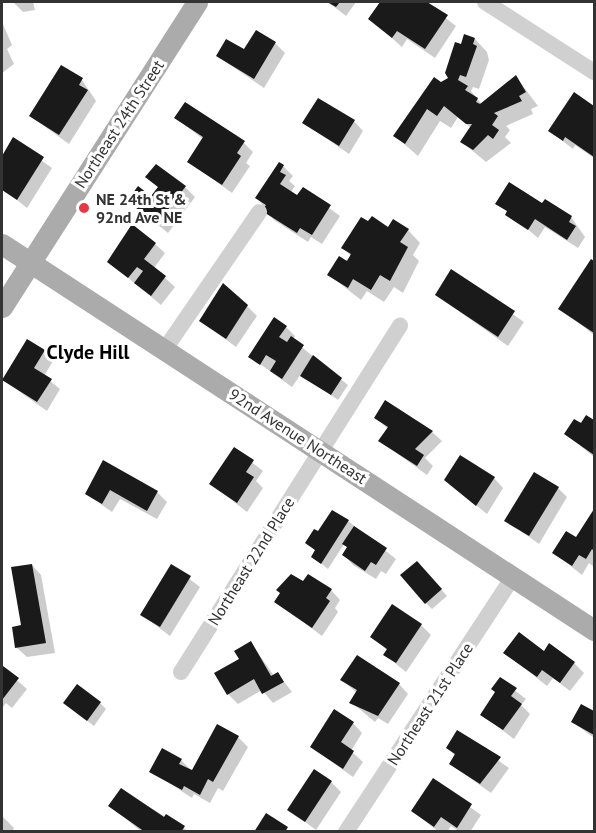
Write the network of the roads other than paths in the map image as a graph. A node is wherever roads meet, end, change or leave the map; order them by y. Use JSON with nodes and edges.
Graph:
{"nodes":[{"id":1,"x":197,"y":2,"type":"edge"},
{"id":2,"x":485,"y":2,"type":"edge"},
{"id":3,"x":594,"y":72,"type":"edge"},
{"id":4,"x":259,"y":212,"type":"dead end"},
{"id":5,"x":2,"y":244,"type":"edge"},
{"id":6,"x":30,"y":262,"type":"junction"},
{"id":7,"x":2,"y":307,"type":"edge"},
{"id":8,"x":400,"y":326,"type":"dead end"},
{"id":9,"x":165,"y":349,"type":"junction"},
{"id":10,"x":320,"y":451,"type":"junction"},
{"id":11,"x":513,"y":576,"type":"junction"},
{"id":12,"x":594,"y":630,"type":"edge"},
{"id":13,"x":182,"y":672,"type":"dead end"},
{"id":14,"x":346,"y":831,"type":"edge"}],
"edges":[{"from":1,"to":6,"type":"main road","name":"Northeast 24th Street"},
{"from":2,"to":3,"type":"street"},
{"from":4,"to":9,"type":"street"},
{"from":5,"to":6,"type":"main road","name":"92nd Avenue Northeast"},
{"from":6,"to":7,"type":"main road","name":"Northeast 24th Street"},
{"from":6,"to":9,"type":"main road","name":"92nd Avenue Northeast"},
{"from":8,"to":10,"type":"street","name":"Northeast 22nd Place"},
{"from":9,"to":10,"type":"main road","name":"92nd Avenue Northeast"},
{"from":10,"to":11,"type":"main road","name":"92nd Avenue Northeast"},
{"from":10,"to":13,"type":"street","name":"Northeast 22nd Place"},
{"from":11,"to":12,"type":"main road","name":"92nd Avenue Northeast"},
{"from":11,"to":14,"type":"street","name":"Northeast 21st Place"}]}
